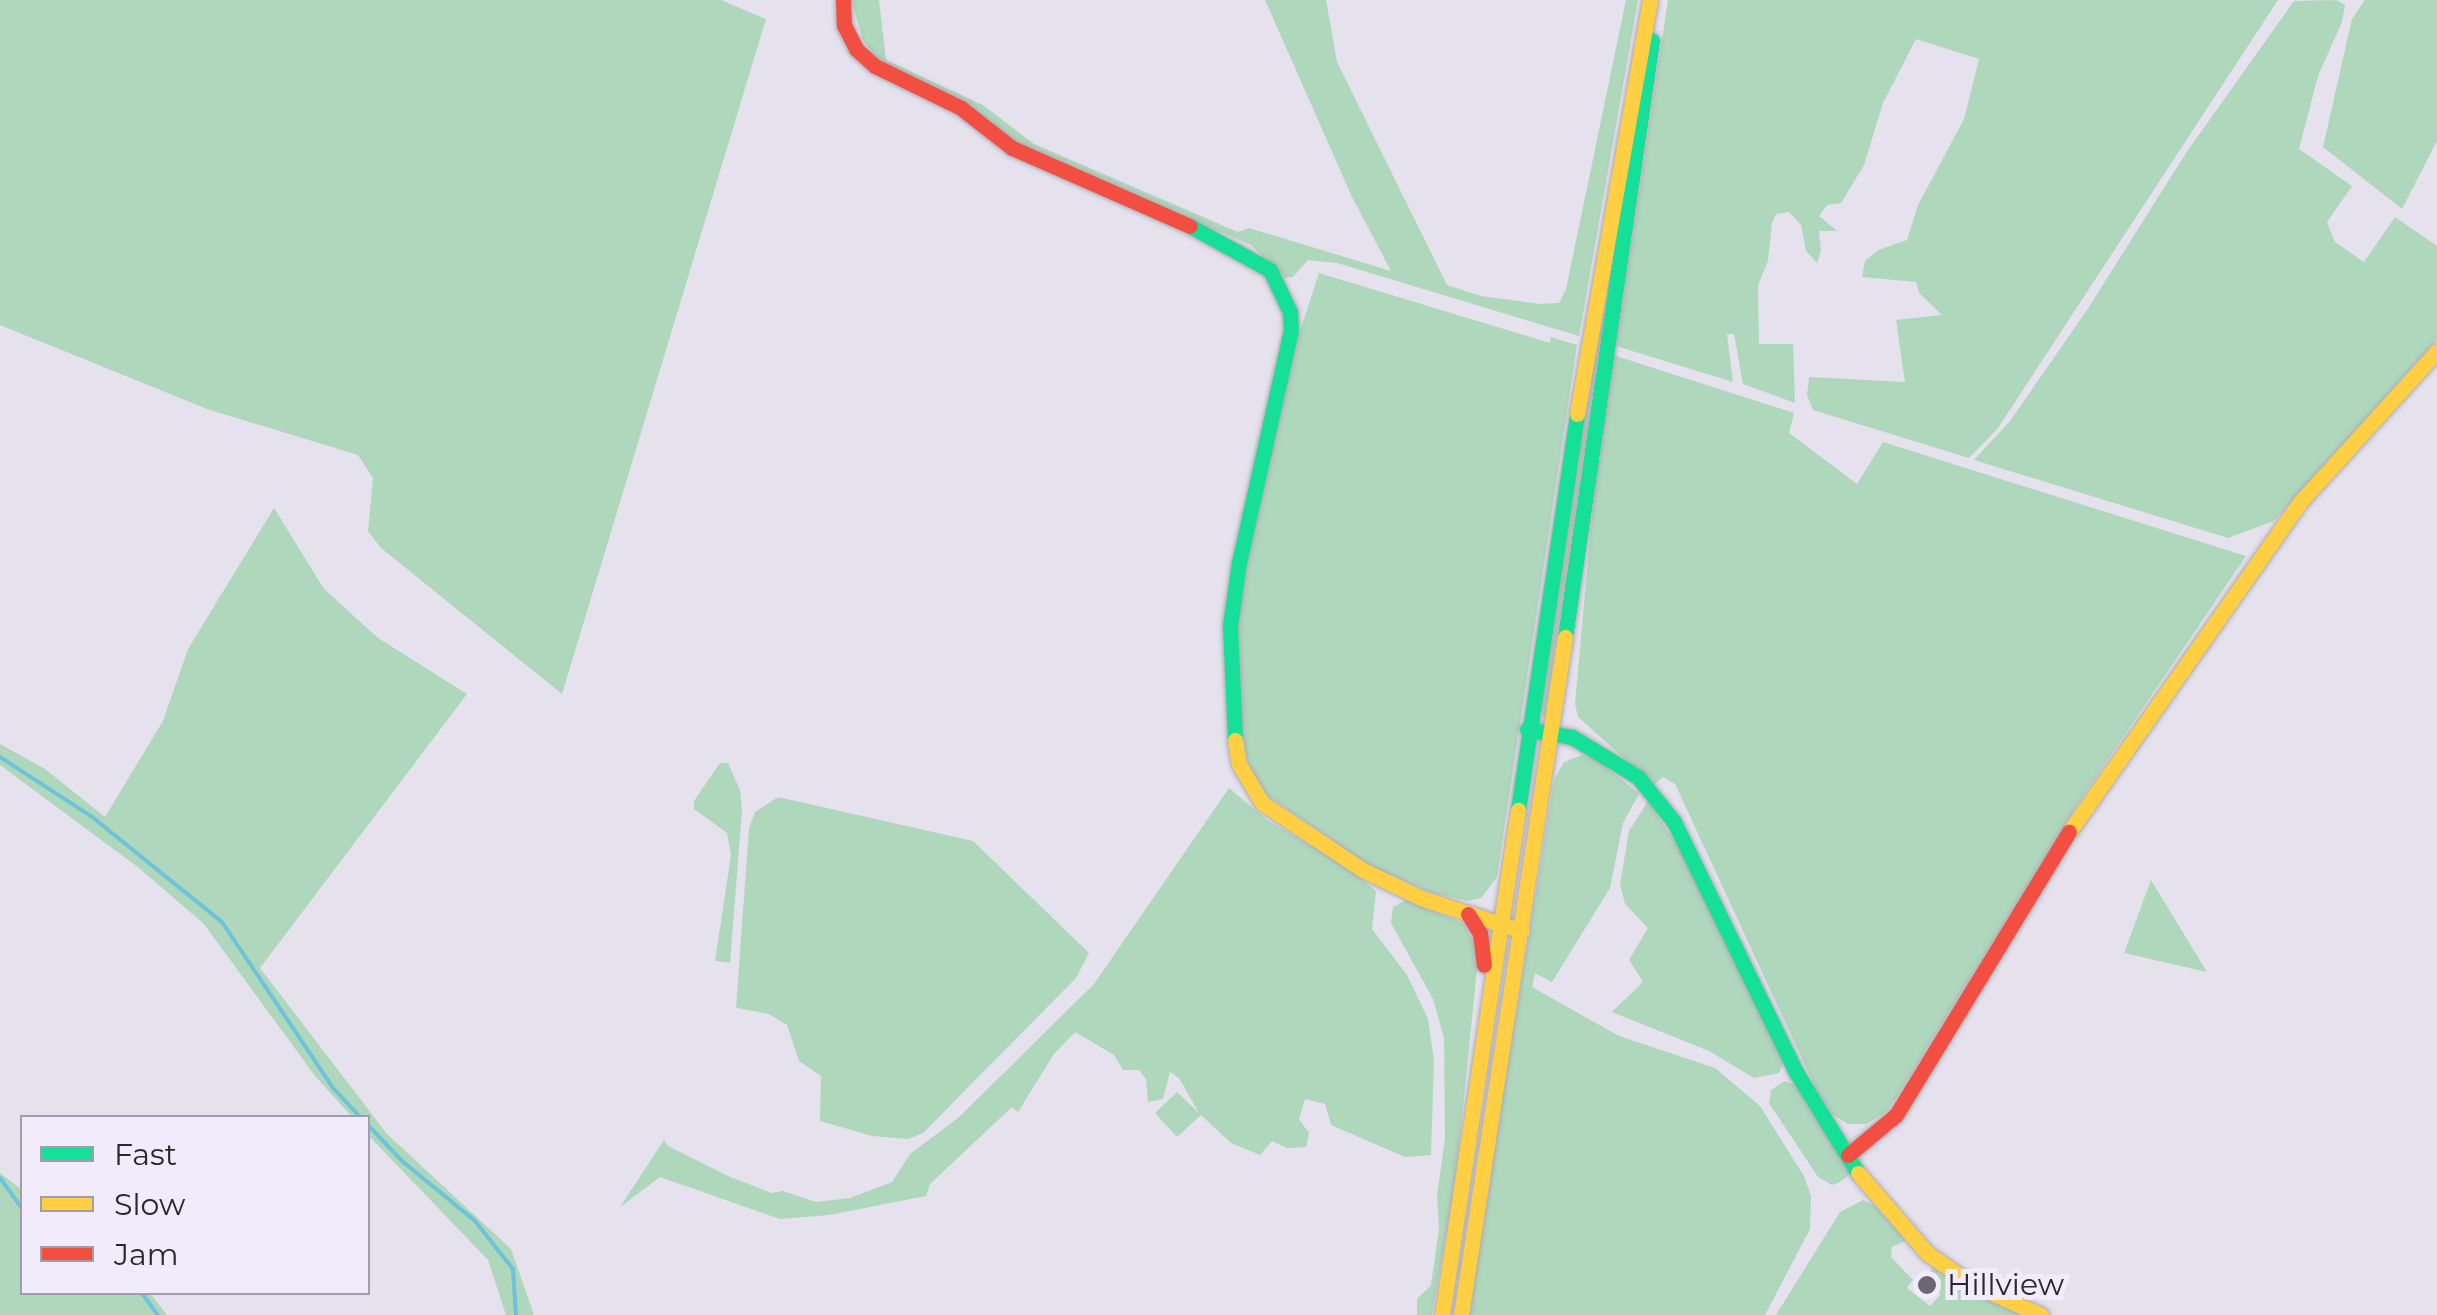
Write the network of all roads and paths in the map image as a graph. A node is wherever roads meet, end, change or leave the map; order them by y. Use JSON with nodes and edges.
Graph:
{"nodes":[{"id":1,"x":843,"y":0,"type":"edge"},
{"id":2,"x":1650,"y":0,"type":"edge"},
{"id":3,"x":1658,"y":0,"type":"edge"},
{"id":4,"x":2437,"y":352,"type":"edge"},
{"id":5,"x":1527,"y":729,"type":"junction"},
{"id":6,"x":1551,"y":734,"type":"junction"},
{"id":7,"x":1468,"y":914,"type":"junction"},
{"id":8,"x":1498,"y":925,"type":"junction"},
{"id":9,"x":1522,"y":931,"type":"junction"},
{"id":10,"x":1474,"y":1104,"type":"junction"},
{"id":11,"x":1828,"y":1124,"type":"junction"},
{"id":12,"x":1875,"y":1134,"type":"junction"},
{"id":13,"x":1848,"y":1156,"type":"junction"},
{"id":14,"x":1442,"y":1315,"type":"edge"},
{"id":15,"x":1461,"y":1315,"type":"edge"},
{"id":16,"x":2041,"y":1315,"type":"edge"}],
"edges":[{"from":1,"to":7,"type":"main road"},
{"from":2,"to":5,"type":"main road"},
{"from":3,"to":6,"type":"main road"},
{"from":4,"to":12,"type":"main road"},
{"from":5,"to":6,"type":"main road"},
{"from":5,"to":8,"type":"main road"},
{"from":6,"to":9,"type":"main road"},
{"from":6,"to":11,"type":"main road"},
{"from":7,"to":8,"type":"main road"},
{"from":7,"to":10,"type":"main road"},
{"from":8,"to":9,"type":"main road"},
{"from":8,"to":10,"type":"main road"},
{"from":9,"to":15,"type":"main road"},
{"from":10,"to":14,"type":"main road"},
{"from":11,"to":12,"type":"main road"},
{"from":11,"to":13,"type":"main road"},
{"from":12,"to":13,"type":"main road"},
{"from":13,"to":16,"type":"main road"}]}
